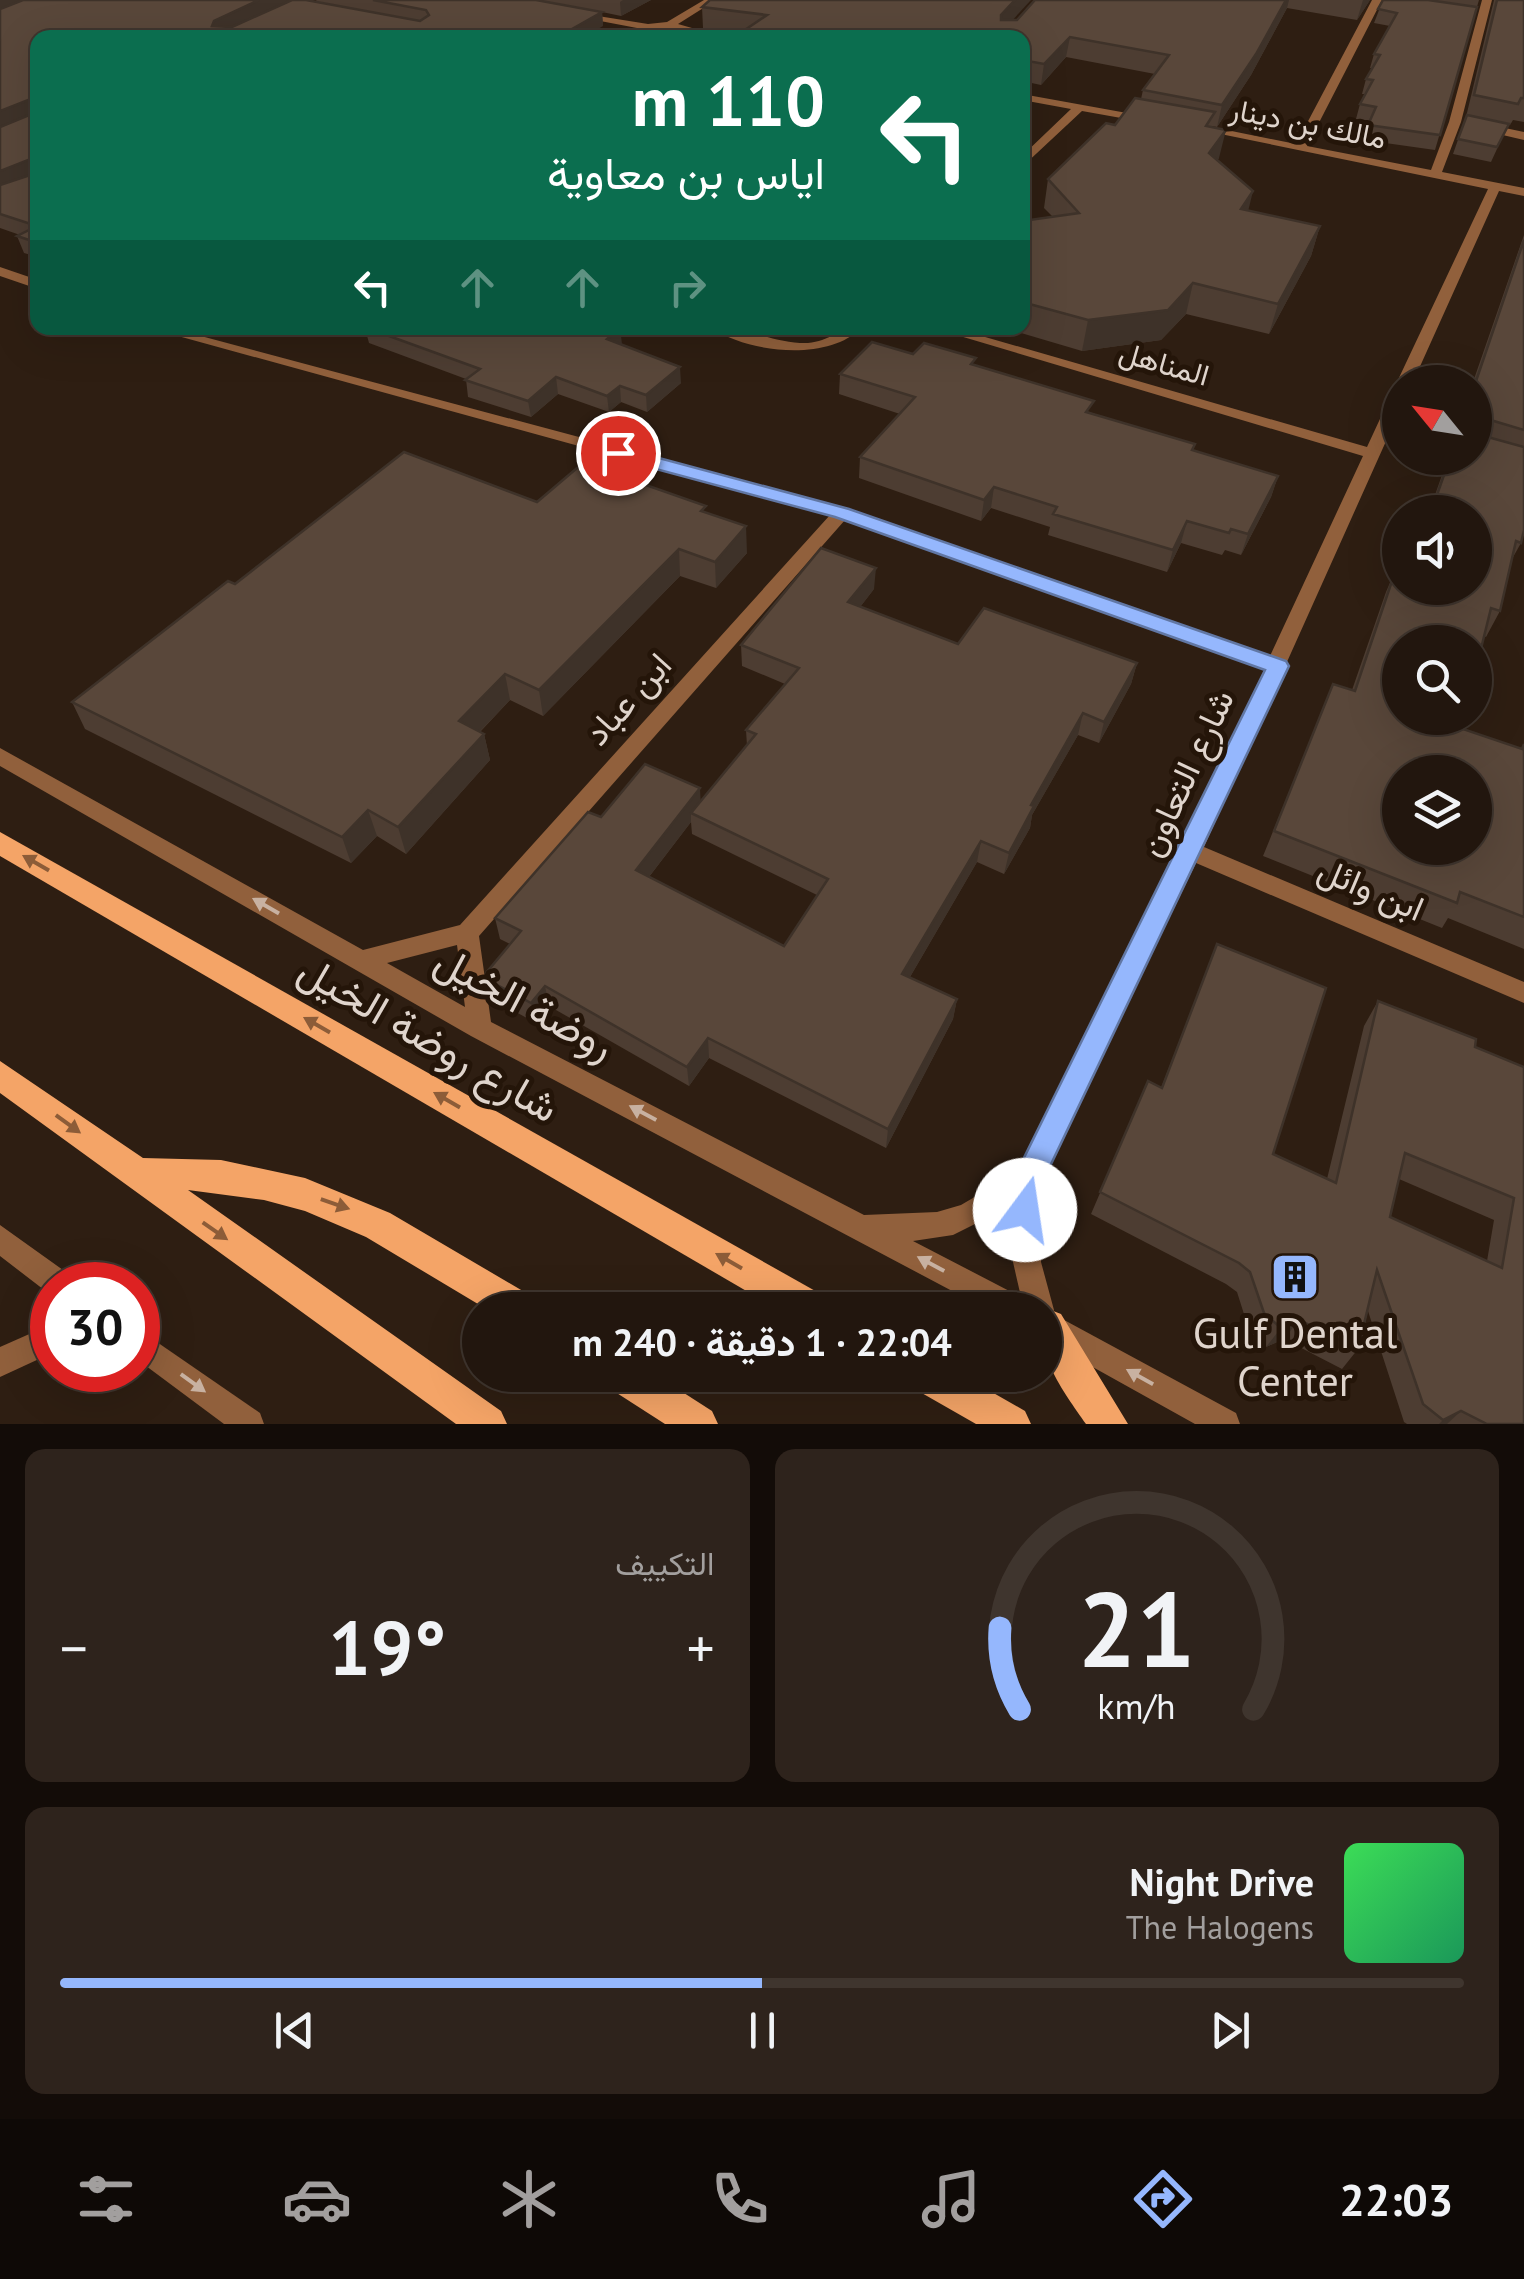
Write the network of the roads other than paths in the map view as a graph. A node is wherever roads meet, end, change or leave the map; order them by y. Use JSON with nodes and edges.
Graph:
{"nodes":[{"id":1,"x":1378,"y":0,"type":"edge"},
{"id":2,"x":1395,"y":2,"type":"edge"},
{"id":3,"x":706,"y":4,"type":"edge"},
{"id":4,"x":1485,"y":7,"type":"edge"},
{"id":5,"x":1466,"y":8,"type":"edge"},
{"id":6,"x":572,"y":15,"type":"edge"},
{"id":7,"x":606,"y":21,"type":"junction"},
{"id":8,"x":669,"y":25,"type":"junction"},
{"id":9,"x":648,"y":27,"type":"junction"},
{"id":10,"x":625,"y":30,"type":"edge"},
{"id":11,"x":643,"y":30,"type":"edge"},
{"id":12,"x":681,"y":30,"type":"edge"},
{"id":13,"x":690,"y":30,"type":"edge"},
{"id":14,"x":1030,"y":99,"type":"edge"},
{"id":15,"x":1080,"y":107,"type":"junction"},
{"id":16,"x":1456,"y":119,"type":"junction"},
{"id":17,"x":1172,"y":124,"type":"edge"},
{"id":18,"x":1191,"y":128,"type":"edge"},
{"id":19,"x":1524,"y":133,"type":"edge"},
{"id":20,"x":1300,"y":147,"type":"junction"},
{"id":21,"x":1030,"y":155,"type":"edge"},
{"id":22,"x":1436,"y":174,"type":"junction"},
{"id":23,"x":1495,"y":186,"type":"junction"},
{"id":24,"x":1524,"y":192,"type":"edge"},
{"id":25,"x":0,"y":271,"type":"edge"},
{"id":26,"x":30,"y":282,"type":"edge"},
{"id":27,"x":189,"y":335,"type":"edge"},
{"id":28,"x":741,"y":335,"type":"edge"},
{"id":29,"x":847,"y":335,"type":"edge"},
{"id":30,"x":964,"y":335,"type":"edge"},
{"id":31,"x":1412,"y":365,"type":"edge"},
{"id":32,"x":1382,"y":442,"type":"edge"},
{"id":33,"x":1372,"y":454,"type":"junction"},
{"id":34,"x":842,"y":513,"type":"junction"},
{"id":35,"x":1278,"y":666,"type":"junction"},
{"id":36,"x":0,"y":756,"type":"edge"},
{"id":37,"x":0,"y":843,"type":"edge"},
{"id":38,"x":1191,"y":850,"type":"junction"},
{"id":39,"x":466,"y":932,"type":"junction"},
{"id":40,"x":361,"y":960,"type":"junction"},
{"id":41,"x":1524,"y":993,"type":"edge"},
{"id":42,"x":480,"y":1028,"type":"junction"},
{"id":43,"x":0,"y":1074,"type":"edge"},
{"id":44,"x":136,"y":1174,"type":"junction"},
{"id":45,"x":1028,"y":1180,"type":"junction"},
{"id":46,"x":860,"y":1226,"type":"junction"},
{"id":47,"x":0,"y":1240,"type":"edge"},
{"id":48,"x":30,"y":1262,"type":"edge"},
{"id":49,"x":492,"y":1292,"type":"edge"},
{"id":50,"x":782,"y":1292,"type":"edge"},
{"id":51,"x":987,"y":1292,"type":"edge"},
{"id":52,"x":1031,"y":1292,"type":"edge"},
{"id":53,"x":1062,"y":1332,"type":"edge"},
{"id":54,"x":30,"y":1348,"type":"edge"},
{"id":55,"x":1062,"y":1356,"type":"edge"},
{"id":56,"x":160,"y":1359,"type":"edge"},
{"id":57,"x":0,"y":1362,"type":"edge"},
{"id":58,"x":649,"y":1392,"type":"edge"},
{"id":59,"x":956,"y":1392,"type":"edge"},
{"id":60,"x":250,"y":1424,"type":"edge"},
{"id":61,"x":488,"y":1424,"type":"edge"},
{"id":62,"x":699,"y":1424,"type":"edge"},
{"id":63,"x":1012,"y":1424,"type":"edge"},
{"id":64,"x":1109,"y":1424,"type":"edge"},
{"id":65,"x":1225,"y":1424,"type":"edge"}],
"edges":[{"from":1,"to":2,"type":"street"},
{"from":1,"to":20,"type":"street"},
{"from":3,"to":8,"type":"street"},
{"from":3,"to":13,"type":"street"},
{"from":4,"to":5,"type":"street"},
{"from":4,"to":16,"type":"street"},
{"from":6,"to":7,"type":"street"},
{"from":7,"to":9,"type":"street"},
{"from":7,"to":10,"type":"street"},
{"from":8,"to":9,"type":"street"},
{"from":8,"to":12,"type":"street"},
{"from":9,"to":11,"type":"street"},
{"from":14,"to":15,"type":"street"},
{"from":15,"to":17,"type":"street"},
{"from":15,"to":21,"type":"street"},
{"from":16,"to":19,"type":"street"},
{"from":16,"to":22,"type":"street"},
{"from":18,"to":20,"type":"street","name":"مالك بن دينار"},
{"from":20,"to":22,"type":"street","name":"مالك بن دينار"},
{"from":22,"to":23,"type":"street","name":"مالك بن دينار"},
{"from":23,"to":24,"type":"street","name":"مالك بن دينار"},
{"from":23,"to":31,"type":"street"},
{"from":25,"to":26,"type":"street"},
{"from":27,"to":34,"type":"street"},
{"from":28,"to":29,"type":"street"},
{"from":30,"to":33,"type":"street","name":"المناهل"},
{"from":32,"to":33,"type":"street","name":"شارع التعاون"},
{"from":33,"to":35,"type":"street","name":"شارع التعاون"},
{"from":34,"to":35,"type":"street"},
{"from":34,"to":39,"type":"street","name":"ابن عباد"},
{"from":35,"to":38,"type":"street","name":"شارع التعاون"},
{"from":40,"to":36,"type":"street","name":"روضة الخيل","one_way":true},
{"from":50,"to":37,"type":"main road","name":"شارع روضة الخيل","one_way":true},
{"from":38,"to":41,"type":"street","name":"ابن وائل"},
{"from":38,"to":45,"type":"street","name":"شارع التعاون"},
{"from":39,"to":40,"type":"street"},
{"from":39,"to":42,"type":"street"},
{"from":40,"to":42,"type":"street","name":"روضة الخيل"},
{"from":46,"to":42,"type":"street","name":"روضة الخيل","one_way":true},
{"from":43,"to":44,"type":"main road","one_way":true},
{"from":44,"to":49,"type":"main road","one_way":true},
{"from":44,"to":61,"type":"main road","one_way":true},
{"from":45,"to":46,"type":"street"},
{"from":45,"to":52,"type":"street","name":"شارع التعاون"},
{"from":51,"to":46,"type":"street","name":"روضة الخيل","one_way":true},
{"from":47,"to":48,"type":"street"},
{"from":65,"to":53,"type":"street","name":"روضة الخيل","one_way":true},
{"from":54,"to":57,"type":"street"},
{"from":55,"to":64,"type":"main road"},
{"from":56,"to":60,"type":"street","one_way":true},
{"from":58,"to":62,"type":"main road"},
{"from":59,"to":63,"type":"main road"}]}
